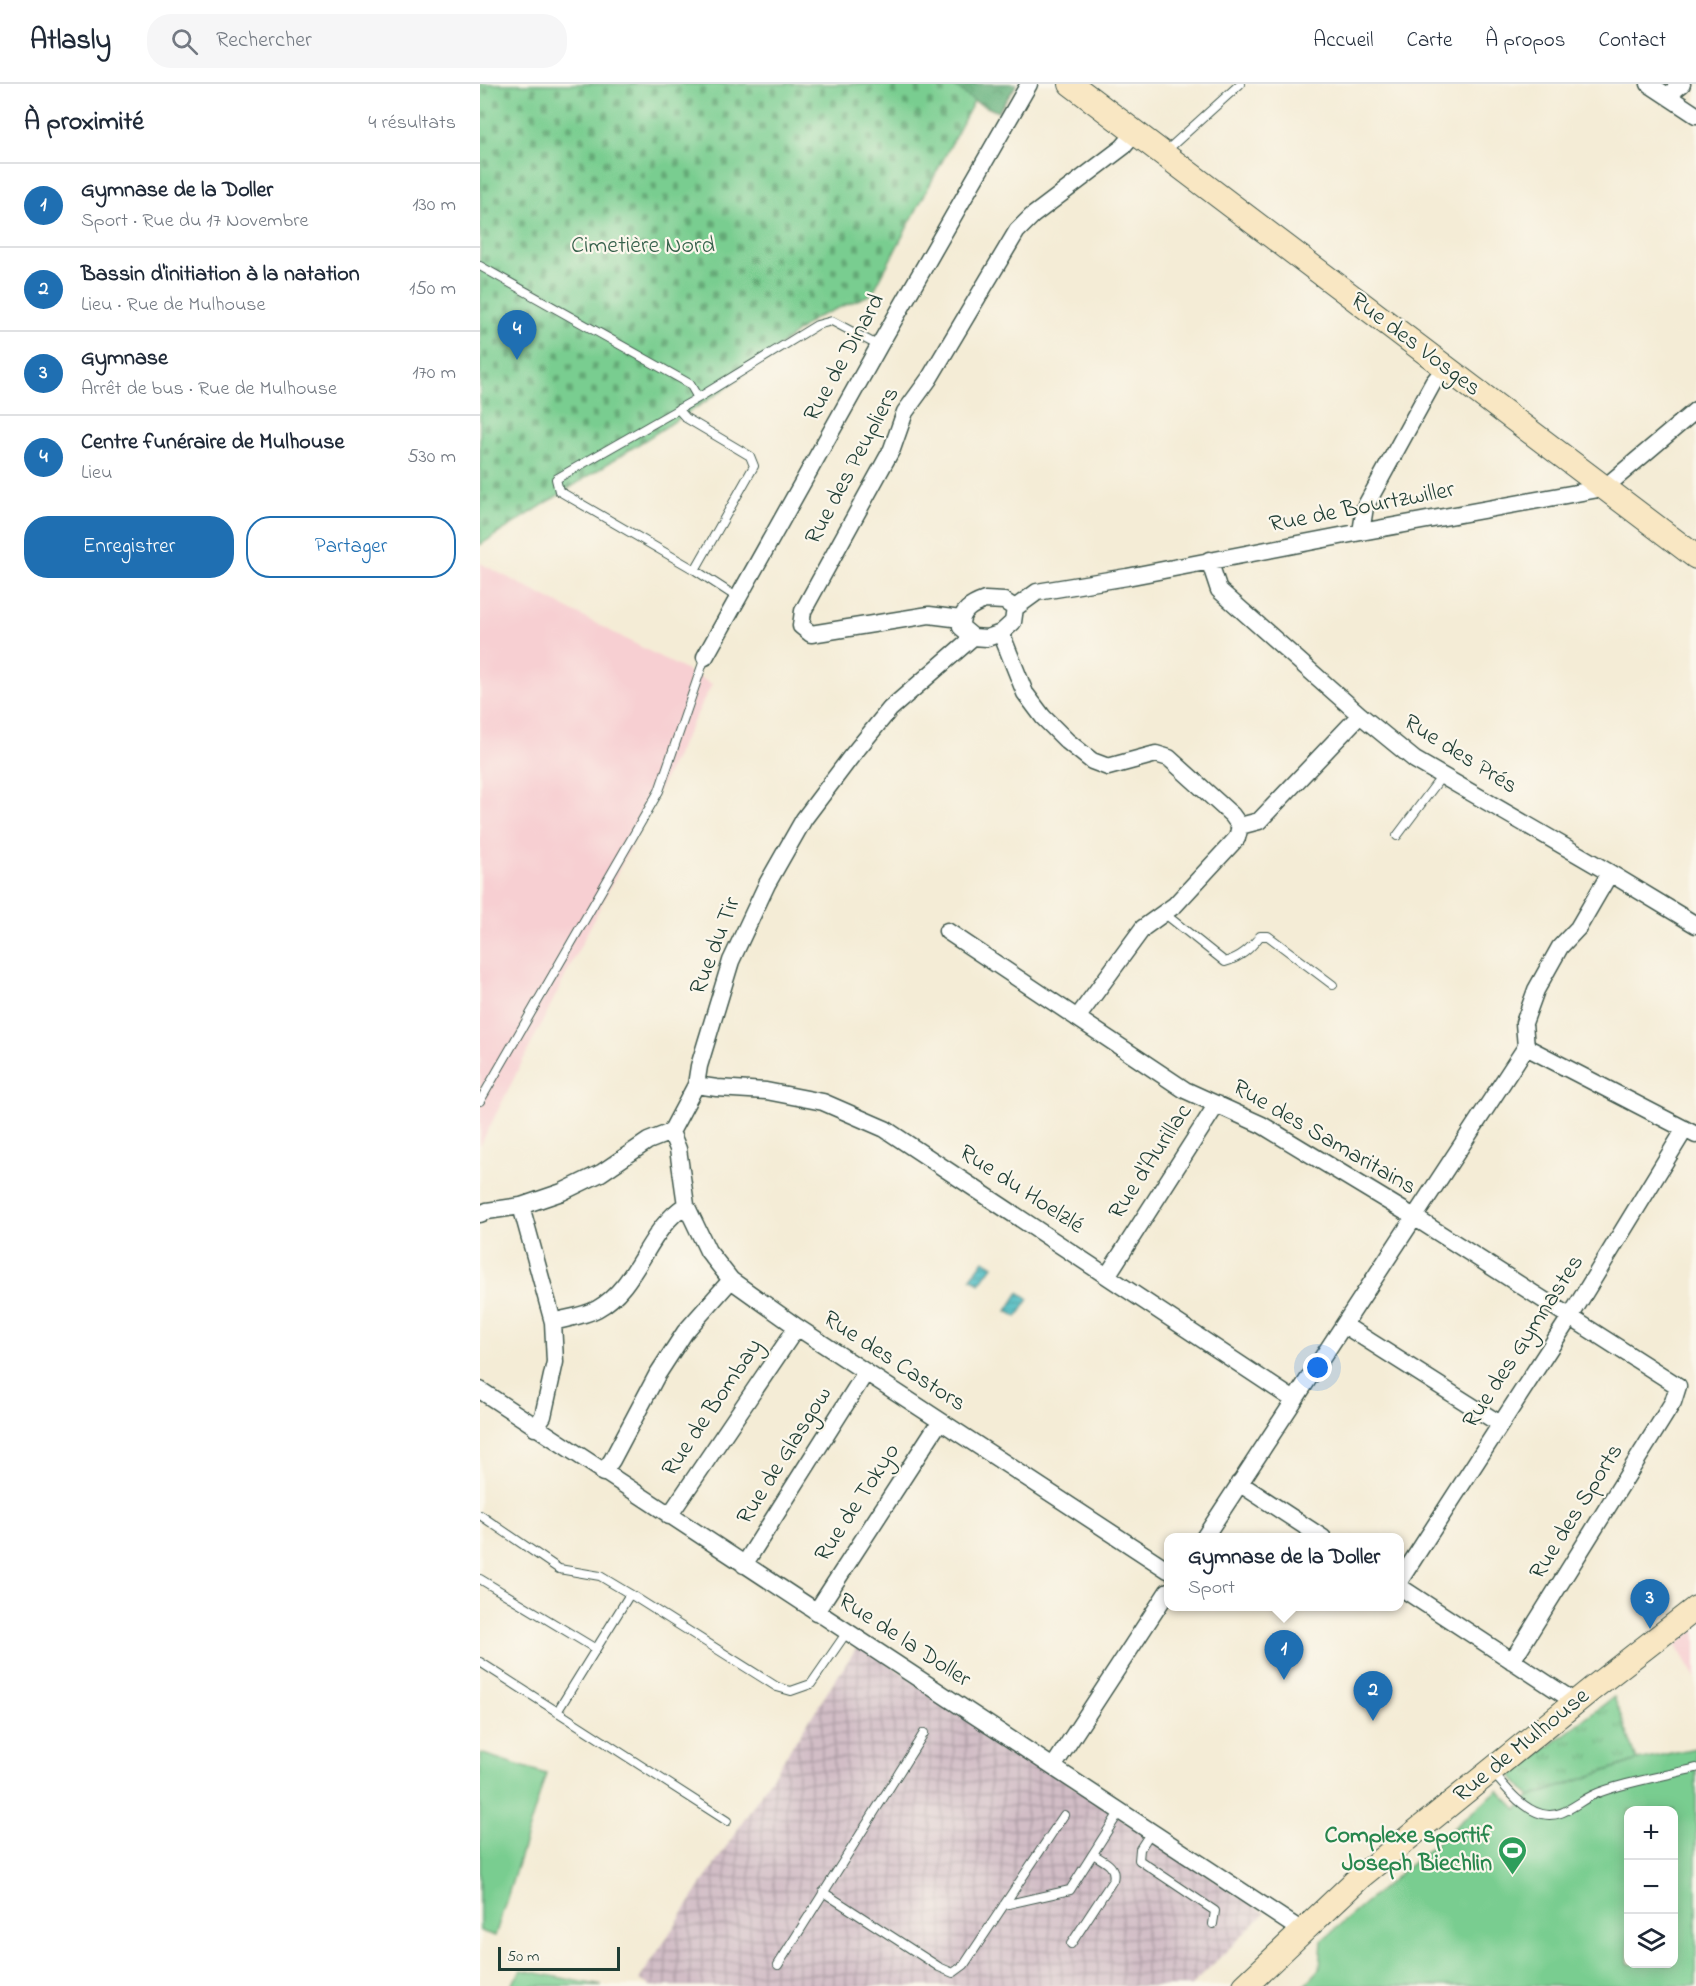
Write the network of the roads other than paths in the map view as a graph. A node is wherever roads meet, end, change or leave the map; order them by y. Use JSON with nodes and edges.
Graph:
{"nodes":[{"id":1,"x":1029,"y":84,"type":"edge"},
{"id":2,"x":1071,"y":84,"type":"edge"},
{"id":3,"x":1240,"y":84,"type":"edge"},
{"id":4,"x":1649,"y":84,"type":"edge"},
{"id":5,"x":1682,"y":84,"type":"edge"},
{"id":6,"x":1667,"y":96,"type":"junction"},
{"id":7,"x":1696,"y":115,"type":"edge"},
{"id":8,"x":1135,"y":133,"type":"junction"},
{"id":9,"x":1163,"y":154,"type":"junction"},
{"id":10,"x":480,"y":266,"type":"edge"},
{"id":11,"x":879,"y":346,"type":"junction"},
{"id":12,"x":1445,"y":368,"type":"junction"},
{"id":13,"x":698,"y":398,"type":"junction"},
{"id":14,"x":678,"y":409,"type":"junction"},
{"id":15,"x":1696,"y":410,"type":"edge"},
{"id":16,"x":1604,"y":488,"type":"junction"},
{"id":17,"x":1361,"y":532,"type":"junction"},
{"id":18,"x":1696,"y":557,"type":"edge"},
{"id":19,"x":1209,"y":560,"type":"junction"},
{"id":20,"x":695,"y":570,"type":"junction"},
{"id":21,"x":738,"y":598,"type":"junction"},
{"id":22,"x":1015,"y":608,"type":"junction"},
{"id":23,"x":960,"y":619,"type":"junction"},
{"id":24,"x":1001,"y":633,"type":"junction"},
{"id":25,"x":973,"y":637,"type":"junction"},
{"id":26,"x":705,"y":657,"type":"joint"},
{"id":27,"x":1360,"y":715,"type":"junction"},
{"id":28,"x":1442,"y":776,"type":"junction"},
{"id":29,"x":1240,"y":826,"type":"junction"},
{"id":30,"x":1397,"y":836,"type":"dead end"},
{"id":31,"x":1610,"y":873,"type":"junction"},
{"id":32,"x":1164,"y":914,"type":"junction"},
{"id":33,"x":1696,"y":925,"type":"edge"},
{"id":34,"x":947,"y":931,"type":"dead end"},
{"id":35,"x":1333,"y":985,"type":"dead end"},
{"id":36,"x":1077,"y":1018,"type":"junction"},
{"id":37,"x":1526,"y":1047,"type":"junction"},
{"id":38,"x":696,"y":1085,"type":"junction"},
{"id":39,"x":480,"y":1101,"type":"edge"},
{"id":40,"x":1217,"y":1104,"type":"junction"},
{"id":41,"x":671,"y":1132,"type":"junction"},
{"id":42,"x":1691,"y":1132,"type":"edge"},
{"id":43,"x":686,"y":1205,"type":"junction"},
{"id":44,"x":521,"y":1206,"type":"junction"},
{"id":45,"x":480,"y":1214,"type":"edge"},
{"id":46,"x":1414,"y":1217,"type":"junction"},
{"id":47,"x":1107,"y":1276,"type":"junction"},
{"id":48,"x":731,"y":1280,"type":"junction"},
{"id":49,"x":1570,"y":1317,"type":"junction"},
{"id":50,"x":553,"y":1322,"type":"junction"},
{"id":51,"x":1344,"y":1325,"type":"junction"},
{"id":52,"x":797,"y":1327,"type":"junction"},
{"id":53,"x":866,"y":1372,"type":"junction"},
{"id":54,"x":1678,"y":1386,"type":"joint"},
{"id":55,"x":480,"y":1390,"type":"edge"},
{"id":56,"x":1294,"y":1400,"type":"junction"},
{"id":57,"x":940,"y":1421,"type":"junction"},
{"id":58,"x":1500,"y":1424,"type":"junction"},
{"id":59,"x":535,"y":1428,"type":"junction"},
{"id":60,"x":603,"y":1473,"type":"junction"},
{"id":61,"x":1239,"y":1484,"type":"junction"},
{"id":62,"x":480,"y":1515,"type":"edge"},
{"id":63,"x":669,"y":1515,"type":"junction"},
{"id":64,"x":1207,"y":1533,"type":"edge"},
{"id":65,"x":1315,"y":1533,"type":"edge"},
{"id":66,"x":744,"y":1565,"type":"junction"},
{"id":67,"x":1164,"y":1567,"type":"edge"},
{"id":68,"x":1404,"y":1574,"type":"edge"},
{"id":69,"x":480,"y":1579,"type":"edge"},
{"id":70,"x":1404,"y":1590,"type":"edge"},
{"id":71,"x":630,"y":1594,"type":"junction"},
{"id":72,"x":1164,"y":1598,"type":"edge"},
{"id":73,"x":1696,"y":1608,"type":"edge"},
{"id":74,"x":816,"y":1612,"type":"junction"},
{"id":75,"x":847,"y":1632,"type":"junction"},
{"id":76,"x":596,"y":1648,"type":"junction"},
{"id":77,"x":1512,"y":1661,"type":"junction"},
{"id":78,"x":480,"y":1662,"type":"edge"},
{"id":79,"x":1575,"y":1702,"type":"junction"},
{"id":80,"x":557,"y":1712,"type":"junction"},
{"id":81,"x":924,"y":1733,"type":"dead end"},
{"id":82,"x":1053,"y":1767,"type":"junction"},
{"id":83,"x":1696,"y":1768,"type":"edge"},
{"id":84,"x":1491,"y":1770,"type":"junction"},
{"id":85,"x":1120,"y":1811,"type":"junction"},
{"id":86,"x":1064,"y":1815,"type":"dead end"},
{"id":87,"x":727,"y":1821,"type":"dead end"},
{"id":88,"x":1151,"y":1832,"type":"junction"},
{"id":89,"x":1093,"y":1854,"type":"junction"},
{"id":90,"x":824,"y":1892,"type":"junction"},
{"id":91,"x":1004,"y":1905,"type":"junction"},
{"id":92,"x":1212,"y":1924,"type":"dead end"},
{"id":93,"x":1302,"y":1930,"type":"junction"},
{"id":94,"x":1071,"y":1944,"type":"dead end"},
{"id":95,"x":778,"y":1965,"type":"dead end"},
{"id":96,"x":1245,"y":1986,"type":"edge"}],
"edges":[{"from":1,"to":11,"type":"street","name":"Rue de Dinard"},
{"from":2,"to":8,"type":"main road","name":"Rue des Vosges"},
{"from":3,"to":9,"type":"lane"},
{"from":4,"to":6,"type":"street"},
{"from":5,"to":6,"type":"street"},
{"from":6,"to":7,"type":"street"},
{"from":8,"to":9,"type":"main road","name":"Rue des Vosges"},
{"from":8,"to":23,"type":"street","name":"Rue des Peupliers"},
{"from":9,"to":12,"type":"main road","name":"Rue des Vosges"},
{"from":10,"to":13,"type":"lane"},
{"from":11,"to":13,"type":"lane"},
{"from":11,"to":21,"type":"street","name":"Rue de Dinard"},
{"from":12,"to":16,"type":"main road","name":"Rue des Vosges"},
{"from":12,"to":17,"type":"street"},
{"from":13,"to":14,"type":"lane"},
{"from":14,"to":20,"type":"lane"},
{"from":14,"to":20,"type":"lane"},
{"from":15,"to":16,"type":"street"},
{"from":16,"to":17,"type":"street","name":"Rue de Bourtzwiller"},
{"from":16,"to":18,"type":"main road","name":"Rue des Vosges"},
{"from":17,"to":19,"type":"street","name":"Rue de Bourtzwiller"},
{"from":19,"to":22,"type":"street","name":"Rue de Bourtzwiller"},
{"from":19,"to":27,"type":"street","name":"Rue des Prés"},
{"from":20,"to":21,"type":"lane"},
{"from":21,"to":26,"type":"street","name":"Rue de Dinard"},
{"from":22,"to":23,"type":"street"},
{"from":22,"to":24,"type":"street"},
{"from":23,"to":25,"type":"street"},
{"from":24,"to":25,"type":"street"},
{"from":24,"to":29,"type":"street"},
{"from":25,"to":38,"type":"street","name":"Rue du Tir"},
{"from":26,"to":39,"type":"lane"},
{"from":27,"to":28,"type":"street","name":"Rue des Prés"},
{"from":27,"to":29,"type":"street"},
{"from":28,"to":30,"type":"lane"},
{"from":28,"to":31,"type":"street","name":"Rue des Prés"},
{"from":29,"to":32,"type":"street"},
{"from":31,"to":33,"type":"street","name":"Rue des Prés"},
{"from":31,"to":37,"type":"street"},
{"from":32,"to":35,"type":"lane"},
{"from":32,"to":36,"type":"street"},
{"from":34,"to":36,"type":"street","name":"Rue des Samaritains"},
{"from":36,"to":40,"type":"street","name":"Rue des Samaritains"},
{"from":37,"to":42,"type":"street"},
{"from":37,"to":46,"type":"street"},
{"from":38,"to":41,"type":"street","name":"Rue du Tir"},
{"from":38,"to":47,"type":"street","name":"Rue du Hoelzlé"},
{"from":40,"to":46,"type":"street","name":"Rue des Samaritains"},
{"from":40,"to":47,"type":"street","name":"Rue d'Aurillac"},
{"from":41,"to":43,"type":"street","name":"Rue des Castors"},
{"from":41,"to":44,"type":"street"},
{"from":42,"to":49,"type":"street","name":"Rue des Gymnastes"},
{"from":43,"to":48,"type":"street","name":"Rue des Castors"},
{"from":43,"to":50,"type":"street"},
{"from":44,"to":45,"type":"street"},
{"from":44,"to":50,"type":"street"},
{"from":46,"to":49,"type":"street","name":"Rue des Samaritains"},
{"from":46,"to":51,"type":"street"},
{"from":47,"to":56,"type":"street","name":"Rue du Hoelzlé"},
{"from":48,"to":52,"type":"street","name":"Rue des Castors"},
{"from":48,"to":60,"type":"street"},
{"from":49,"to":54,"type":"street","name":"Rue des Samaritains"},
{"from":49,"to":58,"type":"street","name":"Rue des Gymnastes"},
{"from":50,"to":59,"type":"street"},
{"from":51,"to":56,"type":"street"},
{"from":51,"to":58,"type":"street"},
{"from":52,"to":53,"type":"street","name":"Rue des Castors"},
{"from":52,"to":63,"type":"street","name":"Rue de Bombay"},
{"from":53,"to":57,"type":"street","name":"Rue des Castors"},
{"from":53,"to":66,"type":"street","name":"Rue de Glasgow"},
{"from":54,"to":77,"type":"street","name":"Rue des Sports"},
{"from":55,"to":59,"type":"street","name":"Rue de la Doller"},
{"from":56,"to":61,"type":"street"},
{"from":57,"to":67,"type":"street","name":"Rue des Castors"},
{"from":57,"to":74,"type":"street","name":"Rue de Tokyo"},
{"from":58,"to":68,"type":"street","name":"Rue des Gymnastes"},
{"from":59,"to":60,"type":"street","name":"Rue de la Doller"},
{"from":60,"to":63,"type":"street","name":"Rue de la Doller"},
{"from":61,"to":64,"type":"street"},
{"from":61,"to":65,"type":"street"},
{"from":62,"to":71,"type":"lane"},
{"from":63,"to":66,"type":"street","name":"Rue de la Doller"},
{"from":66,"to":74,"type":"street","name":"Rue de la Doller"},
{"from":69,"to":76,"type":"lane"},
{"from":70,"to":77,"type":"street"},
{"from":71,"to":75,"type":"lane"},
{"from":71,"to":76,"type":"lane"},
{"from":72,"to":82,"type":"street"},
{"from":73,"to":79,"type":"main road","name":"Rue de Mulhouse"},
{"from":74,"to":75,"type":"street","name":"Rue de la Doller"},
{"from":75,"to":82,"type":"street","name":"Rue de la Doller"},
{"from":76,"to":80,"type":"lane"},
{"from":77,"to":79,"type":"street"},
{"from":78,"to":80,"type":"lane"},
{"from":79,"to":84,"type":"main road","name":"Rue de Mulhouse"},
{"from":80,"to":87,"type":"lane"},
{"from":81,"to":90,"type":"lane"},
{"from":82,"to":85,"type":"street","name":"Rue de la Doller"},
{"from":83,"to":84,"type":"lane"},
{"from":84,"to":93,"type":"main road","name":"Rue de Mulhouse"},
{"from":85,"to":88,"type":"street","name":"Rue de la Doller"},
{"from":85,"to":89,"type":"lane"},
{"from":86,"to":91,"type":"lane"},
{"from":88,"to":92,"type":"lane"},
{"from":88,"to":93,"type":"street","name":"Rue de la Doller"},
{"from":89,"to":91,"type":"lane"},
{"from":89,"to":94,"type":"lane"},
{"from":90,"to":91,"type":"lane"},
{"from":90,"to":95,"type":"lane"},
{"from":93,"to":96,"type":"main road","name":"Rue de Mulhouse"}]}
